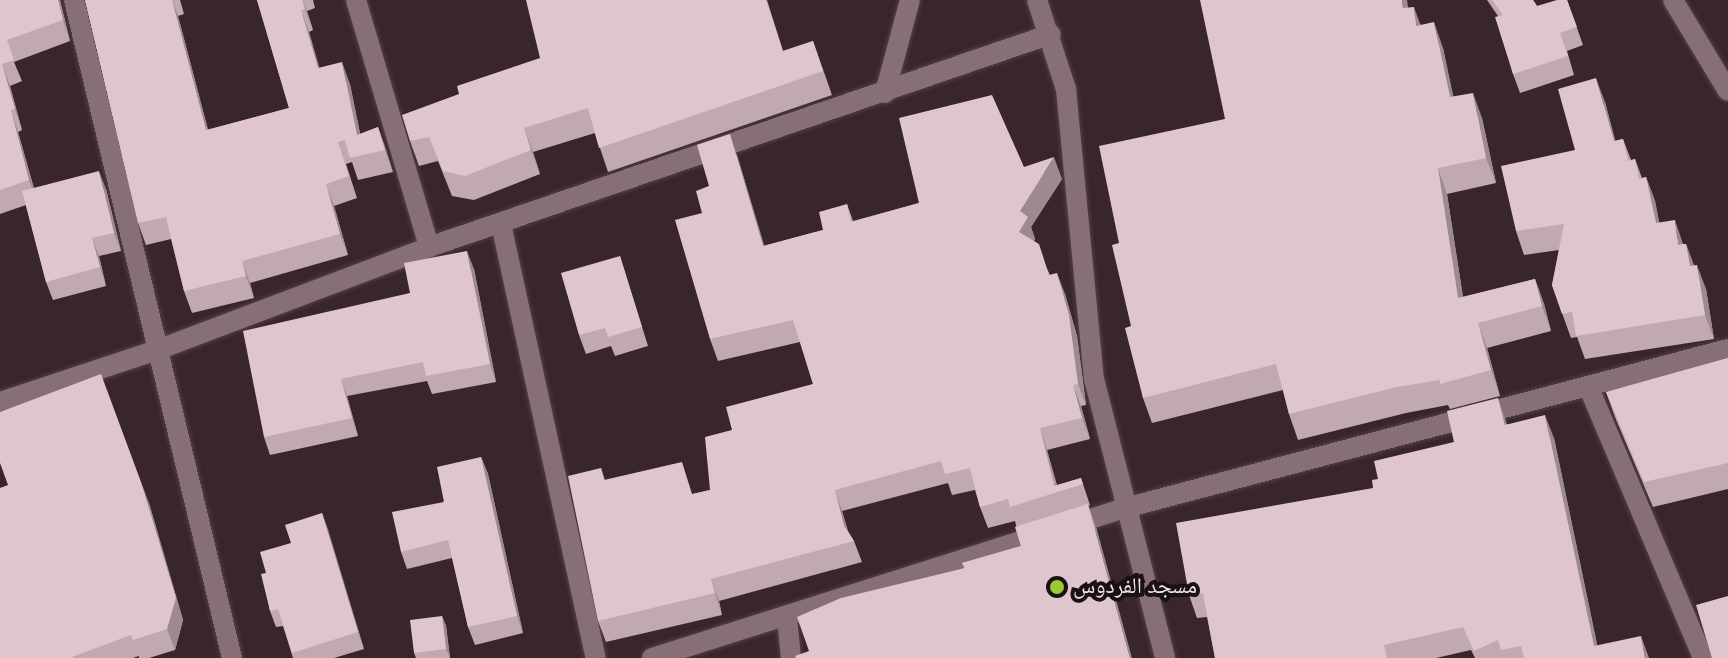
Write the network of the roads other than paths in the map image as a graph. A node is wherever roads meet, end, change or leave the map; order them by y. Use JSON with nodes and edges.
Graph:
{"nodes":[{"id":1,"x":74,"y":0,"type":"edge"},
{"id":2,"x":356,"y":0,"type":"edge"},
{"id":3,"x":910,"y":0,"type":"edge"},
{"id":4,"x":1037,"y":0,"type":"edge"},
{"id":5,"x":1673,"y":0,"type":"edge"},
{"id":6,"x":1051,"y":34,"type":"junction"},
{"id":7,"x":1728,"y":91,"type":"edge"},
{"id":8,"x":885,"y":93,"type":"junction"},
{"id":9,"x":501,"y":224,"type":"junction"},
{"id":10,"x":429,"y":247,"type":"junction"},
{"id":11,"x":1728,"y":349,"type":"edge"},
{"id":12,"x":157,"y":350,"type":"junction"},
{"id":13,"x":1589,"y":388,"type":"junction"},
{"id":14,"x":0,"y":402,"type":"edge"},
{"id":15,"x":1125,"y":508,"type":"junction"},
{"id":16,"x":787,"y":618,"type":"junction"},
{"id":17,"x":232,"y":658,"type":"edge"},
{"id":18,"x":596,"y":658,"type":"edge"},
{"id":19,"x":652,"y":658,"type":"edge"},
{"id":20,"x":791,"y":658,"type":"edge"},
{"id":21,"x":1165,"y":658,"type":"edge"},
{"id":22,"x":1703,"y":658,"type":"edge"}],
"edges":[{"from":1,"to":12,"type":"street"},
{"from":2,"to":10,"type":"street"},
{"from":3,"to":8,"type":"street"},
{"from":4,"to":6,"type":"street"},
{"from":5,"to":7,"type":"street"},
{"from":6,"to":8,"type":"street"},
{"from":6,"to":15,"type":"street"},
{"from":8,"to":9,"type":"street"},
{"from":9,"to":10,"type":"street"},
{"from":9,"to":18,"type":"street"},
{"from":10,"to":12,"type":"street"},
{"from":11,"to":13,"type":"street"},
{"from":12,"to":14,"type":"street"},
{"from":12,"to":17,"type":"street"},
{"from":13,"to":15,"type":"street"},
{"from":13,"to":22,"type":"street"},
{"from":15,"to":16,"type":"street"},
{"from":15,"to":21,"type":"street"},
{"from":16,"to":19,"type":"street"},
{"from":16,"to":20,"type":"street"}]}
